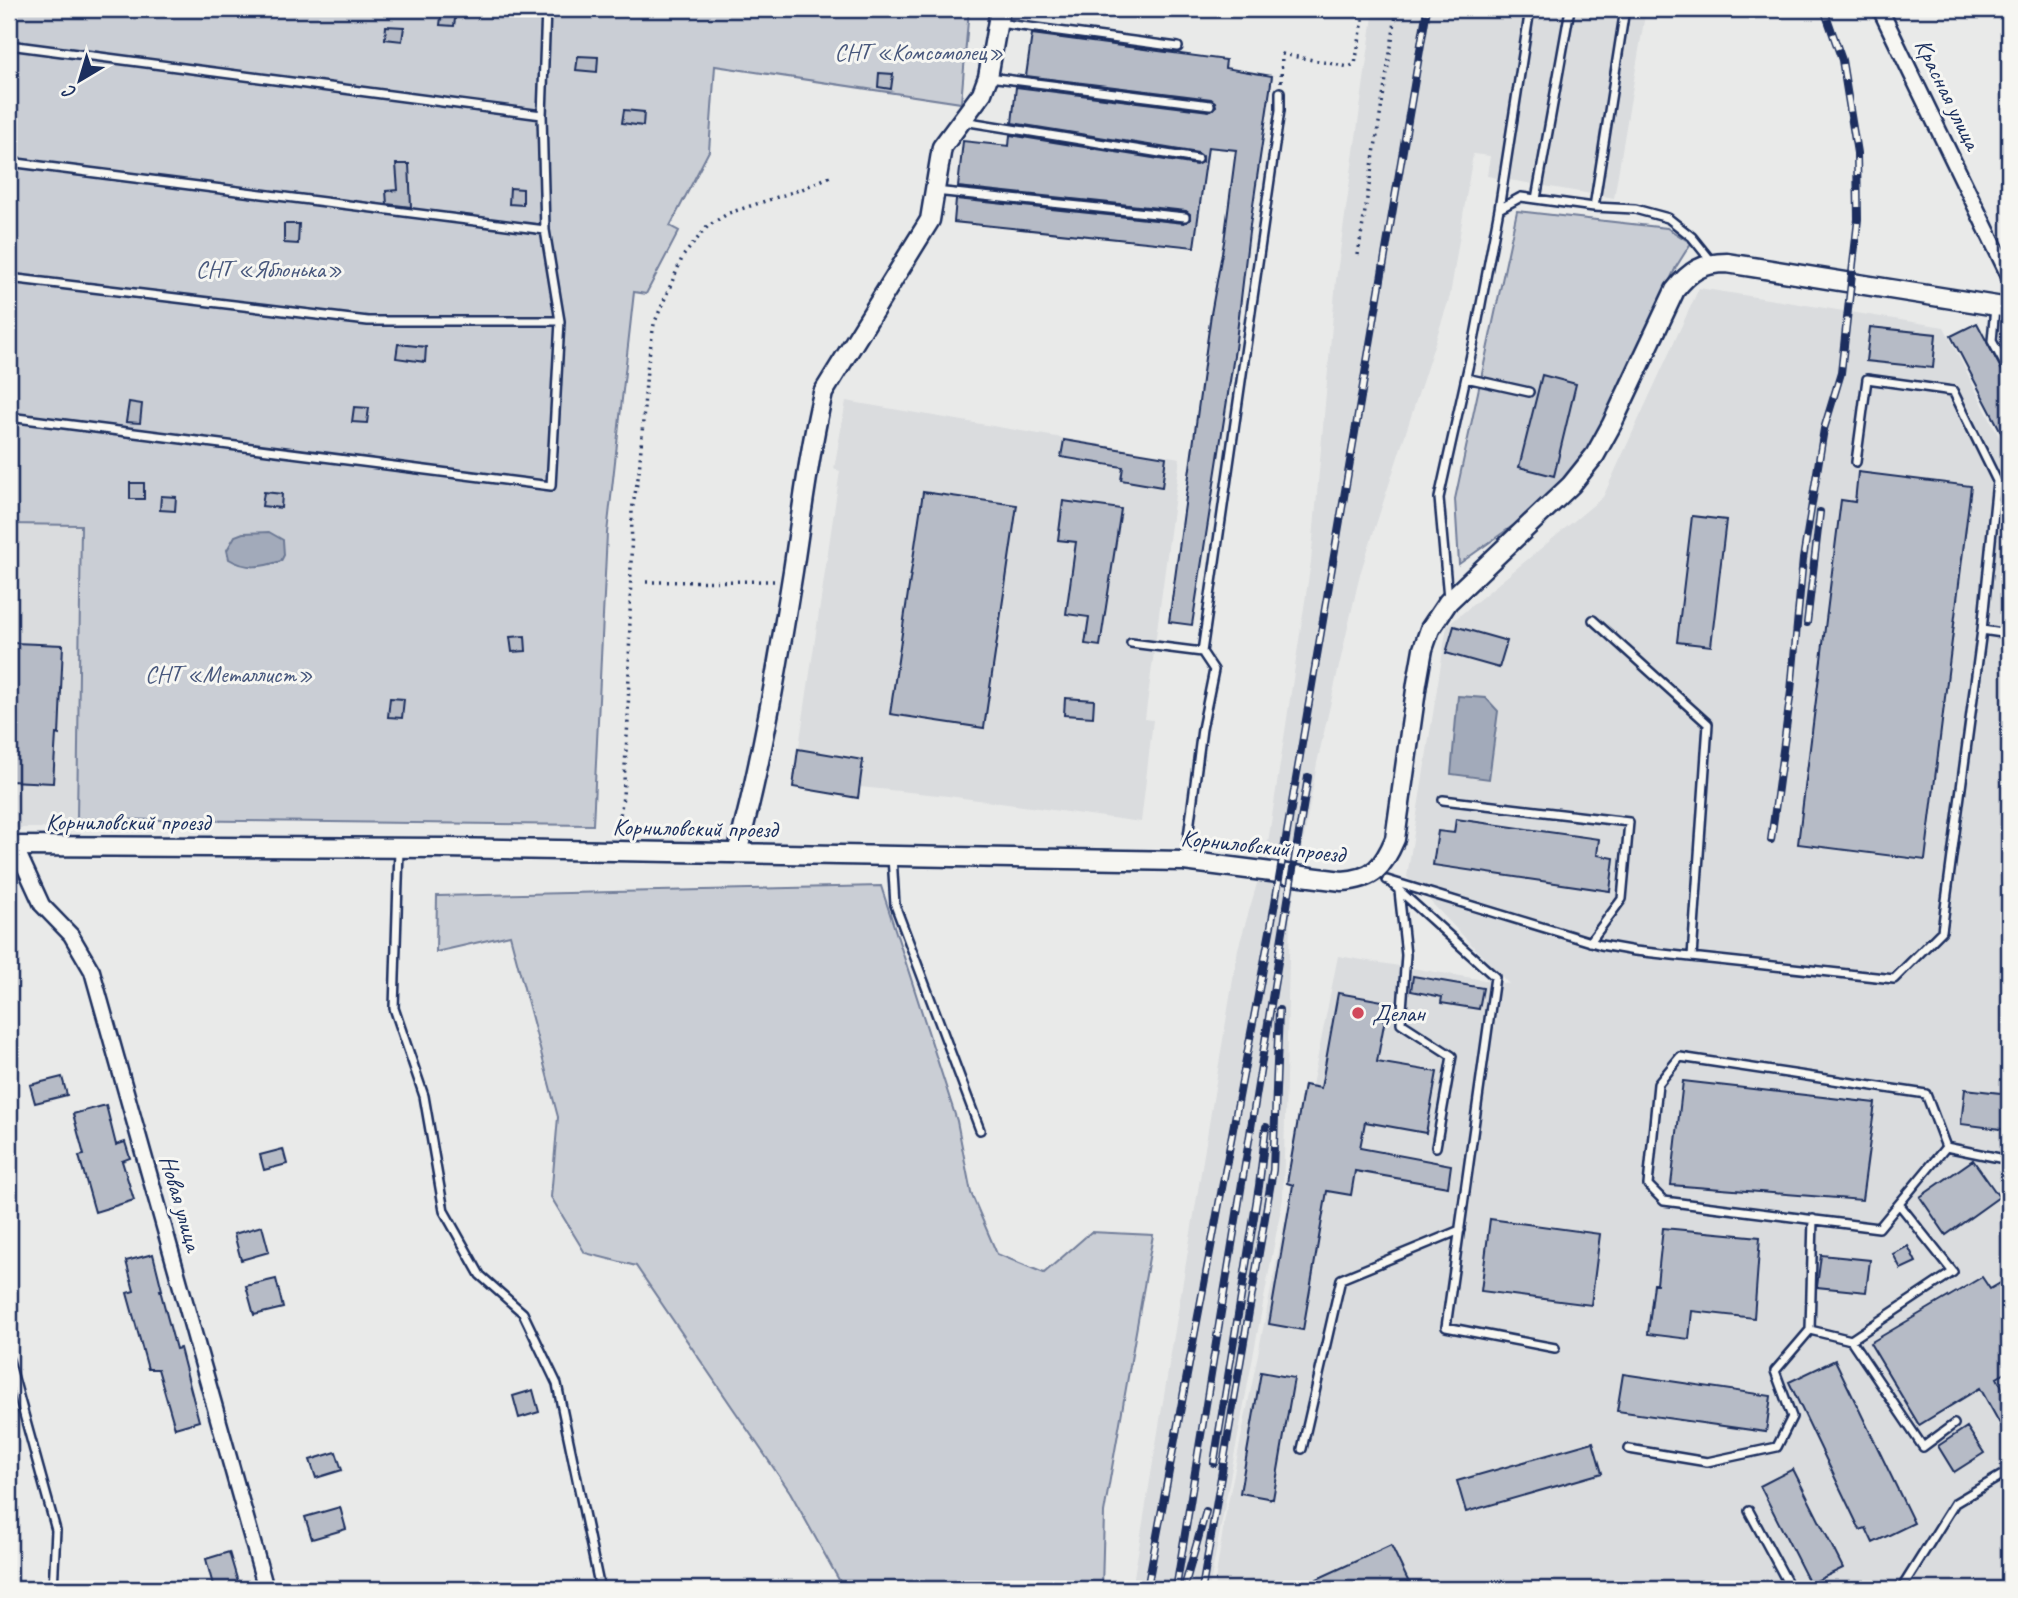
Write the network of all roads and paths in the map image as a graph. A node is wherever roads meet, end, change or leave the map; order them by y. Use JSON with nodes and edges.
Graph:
{"nodes":[{"id":1,"x":546,"y":9,"type":"edge"},
{"id":2,"x":1365,"y":9,"type":"edge"},
{"id":3,"x":1398,"y":9,"type":"edge"},
{"id":4,"x":1530,"y":9,"type":"edge"},
{"id":5,"x":1570,"y":9,"type":"edge"},
{"id":6,"x":1625,"y":9,"type":"edge"},
{"id":7,"x":1880,"y":9,"type":"edge"},
{"id":8,"x":999,"y":16,"type":"edge"},
{"id":9,"x":9,"y":45,"type":"edge"},
{"id":10,"x":1178,"y":47,"type":"dead end"},
{"id":11,"x":988,"y":77,"type":"junction"},
{"id":12,"x":1280,"y":92,"type":"joint"},
{"id":13,"x":1210,"y":105,"type":"dead end"},
{"id":14,"x":542,"y":115,"type":"junction"},
{"id":15,"x":963,"y":121,"type":"junction"},
{"id":16,"x":1197,"y":159,"type":"dead end"},
{"id":17,"x":9,"y":162,"type":"edge"},
{"id":18,"x":831,"y":176,"type":"dead end"},
{"id":19,"x":935,"y":191,"type":"junction"},
{"id":20,"x":1536,"y":199,"type":"junction"},
{"id":21,"x":1594,"y":207,"type":"junction"},
{"id":22,"x":1499,"y":209,"type":"junction"},
{"id":23,"x":1185,"y":217,"type":"dead end"},
{"id":24,"x":545,"y":230,"type":"junction"},
{"id":25,"x":1358,"y":256,"type":"dead end"},
{"id":26,"x":1713,"y":263,"type":"junction"},
{"id":27,"x":2009,"y":275,"type":"edge"},
{"id":28,"x":9,"y":278,"type":"edge"},
{"id":29,"x":2002,"y":307,"type":"edge"},
{"id":30,"x":560,"y":321,"type":"junction"},
{"id":31,"x":2009,"y":372,"type":"edge"},
{"id":32,"x":1466,"y":378,"type":"junction"},
{"id":33,"x":1529,"y":392,"type":"dead end"},
{"id":34,"x":9,"y":417,"type":"edge"},
{"id":35,"x":1856,"y":462,"type":"dead end"},
{"id":36,"x":792,"y":581,"type":"junction"},
{"id":37,"x":646,"y":582,"type":"dead end"},
{"id":38,"x":1448,"y":602,"type":"junction"},
{"id":39,"x":1593,"y":620,"type":"dead end"},
{"id":40,"x":1982,"y":630,"type":"junction"},
{"id":41,"x":2009,"y":634,"type":"edge"},
{"id":42,"x":1131,"y":643,"type":"dead end"},
{"id":43,"x":1202,"y":652,"type":"junction"},
{"id":44,"x":1443,"y":800,"type":"dead end"},
{"id":45,"x":12,"y":846,"type":"edge"},
{"id":46,"x":399,"y":848,"type":"junction"},
{"id":47,"x":615,"y":851,"type":"junction"},
{"id":48,"x":737,"y":853,"type":"junction"},
{"id":49,"x":892,"y":855,"type":"junction"},
{"id":50,"x":1184,"y":861,"type":"junction"},
{"id":51,"x":1382,"y":875,"type":"junction"},
{"id":52,"x":1399,"y":890,"type":"junction"},
{"id":53,"x":1590,"y":942,"type":"junction"},
{"id":54,"x":1692,"y":957,"type":"junction"},
{"id":55,"x":980,"y":1130,"type":"dead end"},
{"id":56,"x":1436,"y":1147,"type":"dead end"},
{"id":57,"x":1946,"y":1147,"type":"junction"},
{"id":58,"x":2009,"y":1160,"type":"edge"},
{"id":59,"x":1899,"y":1204,"type":"junction"},
{"id":60,"x":1813,"y":1219,"type":"junction"},
{"id":61,"x":1460,"y":1230,"type":"junction"},
{"id":62,"x":1810,"y":1330,"type":"junction"},
{"id":63,"x":1850,"y":1340,"type":"junction"},
{"id":64,"x":1555,"y":1348,"type":"dead end"},
{"id":65,"x":9,"y":1360,"type":"edge"},
{"id":66,"x":1954,"y":1424,"type":"dead end"},
{"id":67,"x":1302,"y":1449,"type":"dead end"},
{"id":68,"x":1629,"y":1449,"type":"dead end"},
{"id":69,"x":2009,"y":1471,"type":"edge"},
{"id":70,"x":1749,"y":1511,"type":"dead end"},
{"id":71,"x":53,"y":1589,"type":"edge"},
{"id":72,"x":265,"y":1589,"type":"edge"},
{"id":73,"x":600,"y":1589,"type":"edge"},
{"id":74,"x":1791,"y":1589,"type":"edge"},
{"id":75,"x":1901,"y":1589,"type":"edge"}],
"edges":[{"from":1,"to":14,"type":"lane"},
{"from":2,"to":12,"type":"path"},
{"from":3,"to":25,"type":"path"},
{"from":4,"to":22,"type":"lane"},
{"from":5,"to":20,"type":"lane"},
{"from":6,"to":21,"type":"lane"},
{"from":7,"to":27,"type":"street","name":"Красная улица"},
{"from":8,"to":10,"type":"lane"},
{"from":8,"to":11,"type":"street"},
{"from":9,"to":14,"type":"lane"},
{"from":11,"to":13,"type":"lane"},
{"from":11,"to":15,"type":"street"},
{"from":12,"to":43,"type":"lane"},
{"from":14,"to":24,"type":"lane"},
{"from":15,"to":16,"type":"lane"},
{"from":15,"to":19,"type":"street"},
{"from":17,"to":24,"type":"lane"},
{"from":18,"to":47,"type":"path"},
{"from":19,"to":23,"type":"lane"},
{"from":19,"to":36,"type":"street"},
{"from":20,"to":21,"type":"lane"},
{"from":20,"to":22,"type":"lane"},
{"from":21,"to":26,"type":"lane"},
{"from":22,"to":32,"type":"lane"},
{"from":24,"to":30,"type":"lane"},
{"from":26,"to":29,"type":"street"},
{"from":26,"to":38,"type":"street"},
{"from":28,"to":30,"type":"lane"},
{"from":29,"to":31,"type":"lane"},
{"from":30,"to":34,"type":"lane"},
{"from":32,"to":33,"type":"lane"},
{"from":32,"to":38,"type":"lane"},
{"from":35,"to":40,"type":"lane"},
{"from":36,"to":37,"type":"path"},
{"from":36,"to":48,"type":"street"},
{"from":38,"to":51,"type":"street"},
{"from":39,"to":54,"type":"lane"},
{"from":40,"to":41,"type":"lane"},
{"from":40,"to":54,"type":"lane"},
{"from":42,"to":43,"type":"lane"},
{"from":43,"to":50,"type":"lane"},
{"from":44,"to":53,"type":"lane"},
{"from":45,"to":46,"type":"street","name":"Корниловский проезд"},
{"from":45,"to":72,"type":"street","name":"Новая улица"},
{"from":46,"to":47,"type":"street","name":"Корниловский проезд"},
{"from":46,"to":73,"type":"lane"},
{"from":47,"to":48,"type":"street","name":"Корниловский проезд"},
{"from":48,"to":49,"type":"street","name":"Корниловский проезд"},
{"from":49,"to":50,"type":"street","name":"Корниловский проезд"},
{"from":49,"to":55,"type":"lane"},
{"from":50,"to":51,"type":"street","name":"Корниловский проезд"},
{"from":51,"to":52,"type":"lane"},
{"from":51,"to":53,"type":"lane"},
{"from":52,"to":56,"type":"lane"},
{"from":52,"to":61,"type":"lane"},
{"from":53,"to":54,"type":"lane"},
{"from":57,"to":58,"type":"lane"},
{"from":57,"to":59,"type":"lane"},
{"from":57,"to":60,"type":"lane"},
{"from":59,"to":60,"type":"lane"},
{"from":59,"to":63,"type":"lane"},
{"from":60,"to":62,"type":"lane"},
{"from":61,"to":64,"type":"lane"},
{"from":61,"to":67,"type":"lane"},
{"from":62,"to":63,"type":"lane"},
{"from":62,"to":68,"type":"lane"},
{"from":63,"to":66,"type":"lane"},
{"from":65,"to":71,"type":"lane"},
{"from":69,"to":75,"type":"lane"},
{"from":70,"to":74,"type":"lane"}]}
